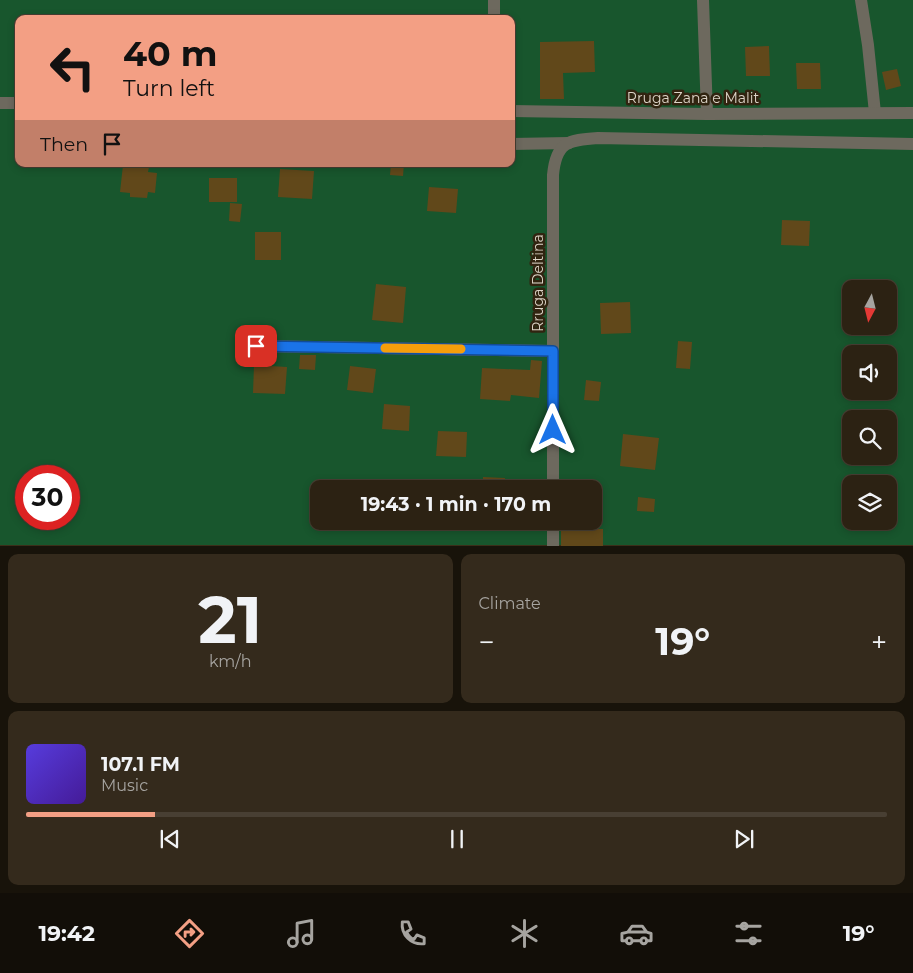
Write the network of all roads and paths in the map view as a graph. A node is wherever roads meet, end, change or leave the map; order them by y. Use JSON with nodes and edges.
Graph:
{"nodes":[{"id":1,"x":494,"y":0,"type":"edge"},
{"id":2,"x":703,"y":0,"type":"edge"},
{"id":3,"x":860,"y":0,"type":"edge"},
{"id":4,"x":494,"y":15,"type":"edge"},
{"id":5,"x":0,"y":103,"type":"edge"},
{"id":6,"x":15,"y":103,"type":"edge"},
{"id":7,"x":515,"y":111,"type":"edge"},
{"id":8,"x":913,"y":113,"type":"edge"},
{"id":9,"x":707,"y":114,"type":"junction"},
{"id":10,"x":875,"y":114,"type":"junction"},
{"id":11,"x":569,"y":142,"type":"junction"},
{"id":12,"x":515,"y":144,"type":"edge"},
{"id":13,"x":913,"y":144,"type":"edge"},
{"id":14,"x":256,"y":346,"type":"dead end"},
{"id":15,"x":553,"y":351,"type":"junction"},
{"id":16,"x":553,"y":480,"type":"edge"},
{"id":17,"x":553,"y":530,"type":"edge"},
{"id":18,"x":553,"y":546,"type":"edge"}],
"edges":[{"from":1,"to":4,"type":"street"},
{"from":2,"to":9,"type":"street"},
{"from":3,"to":10,"type":"street"},
{"from":5,"to":6,"type":"street"},
{"from":7,"to":9,"type":"street","name":"Rruga Zana e Malit"},
{"from":8,"to":10,"type":"street","name":"Rruga Zana e Malit"},
{"from":9,"to":10,"type":"street","name":"Rruga Zana e Malit"},
{"from":11,"to":12,"type":"street"},
{"from":11,"to":13,"type":"street"},
{"from":11,"to":15,"type":"street","name":"Rruga Deltina"},
{"from":14,"to":15,"type":"street"},
{"from":15,"to":16,"type":"street","name":"Rruga Deltina"},
{"from":17,"to":18,"type":"street"}]}
